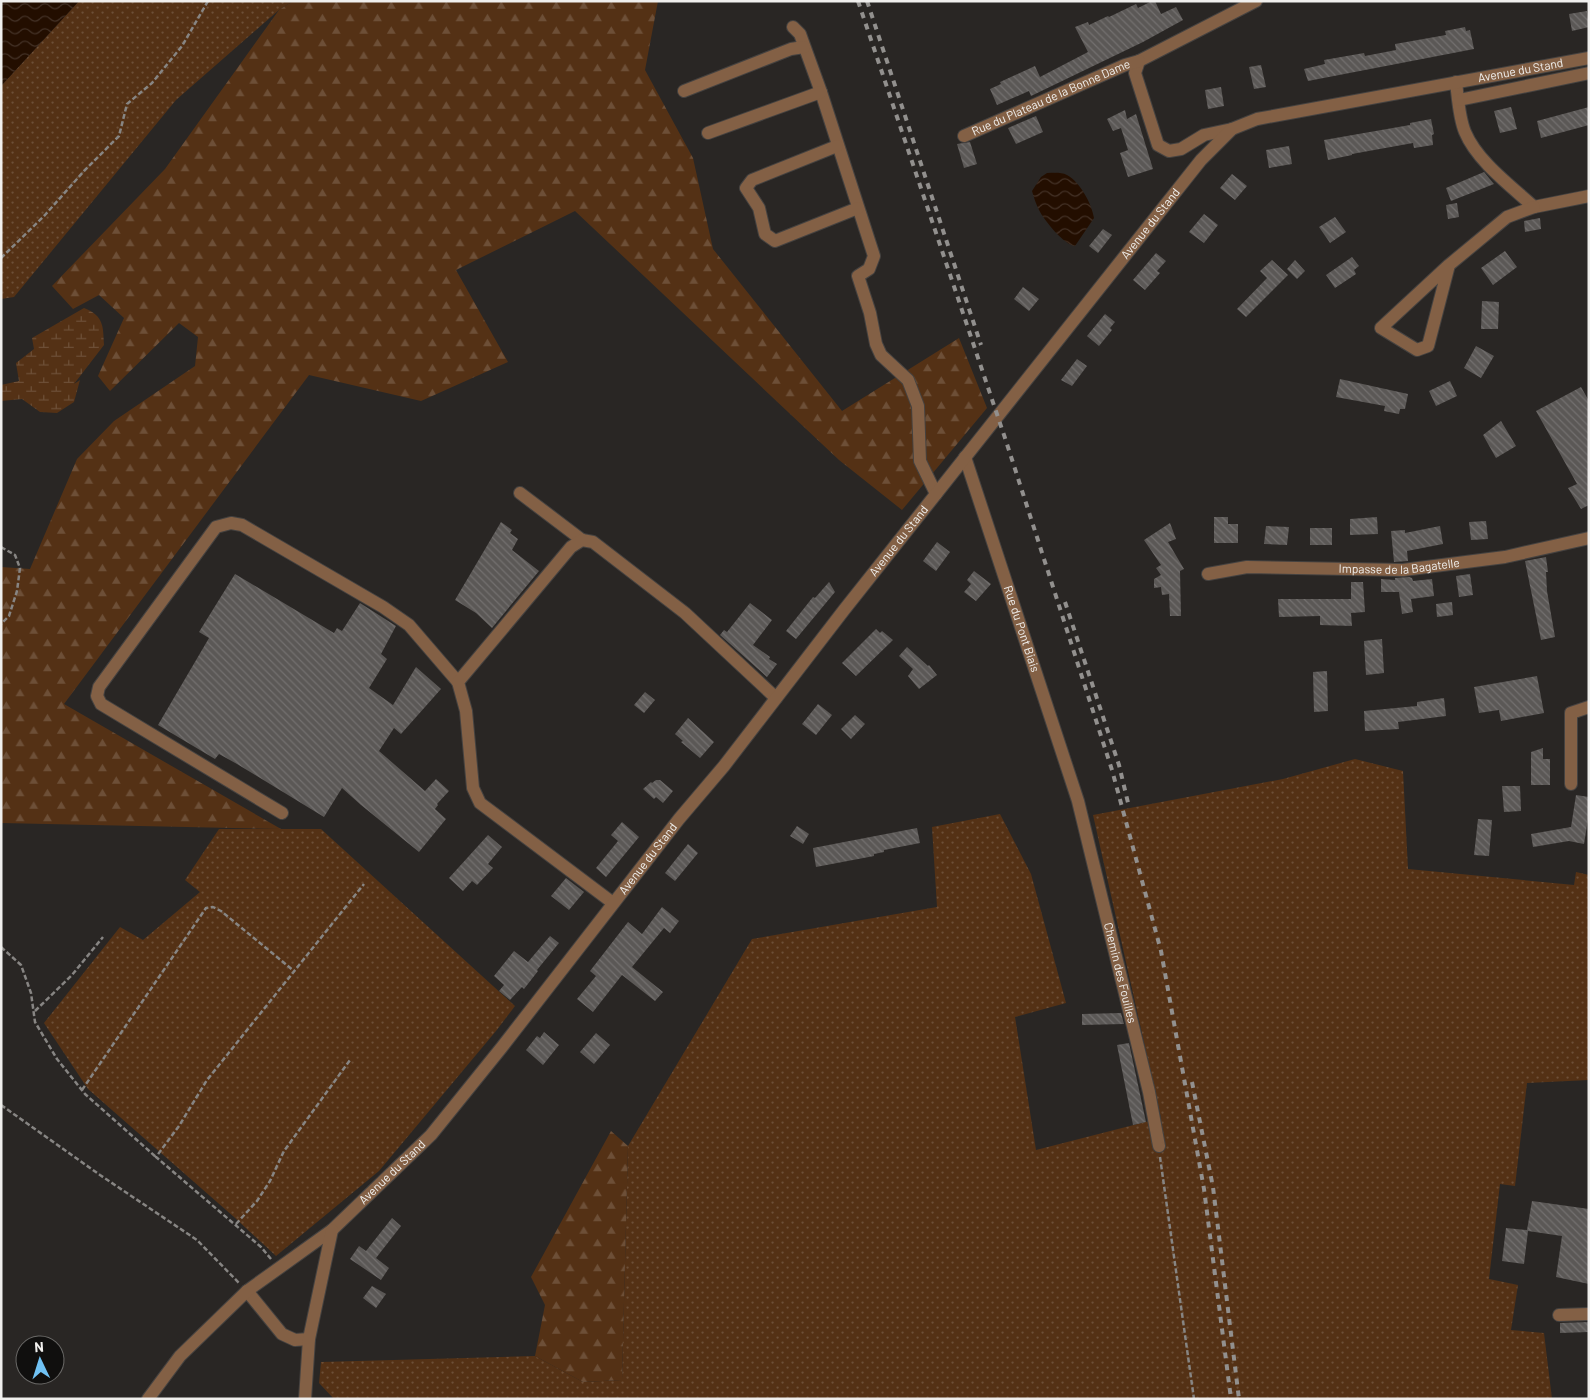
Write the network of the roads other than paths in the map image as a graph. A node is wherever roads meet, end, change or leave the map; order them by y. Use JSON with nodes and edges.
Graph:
{"nodes":[{"id":1,"x":1256,"y":1,"type":"edge"},
{"id":2,"x":793,"y":26,"type":"dead end"},
{"id":3,"x":804,"y":47,"type":"junction"},
{"id":4,"x":1589,"y":58,"type":"edge"},
{"id":5,"x":1139,"y":61,"type":"junction"},
{"id":6,"x":1589,"y":73,"type":"edge"},
{"id":7,"x":1456,"y":82,"type":"junction"},
{"id":8,"x":684,"y":91,"type":"dead end"},
{"id":9,"x":821,"y":92,"type":"junction"},
{"id":10,"x":1459,"y":100,"type":"junction"},
{"id":11,"x":1232,"y":129,"type":"junction"},
{"id":12,"x":708,"y":133,"type":"dead end"},
{"id":13,"x":964,"y":136,"type":"dead end"},
{"id":14,"x":837,"y":146,"type":"junction"},
{"id":15,"x":1589,"y":196,"type":"edge"},
{"id":16,"x":1534,"y":207,"type":"junction"},
{"id":17,"x":858,"y":208,"type":"junction"},
{"id":18,"x":1449,"y":265,"type":"junction"},
{"id":19,"x":965,"y":457,"type":"junction"},
{"id":20,"x":520,"y":494,"type":"dead end"},
{"id":21,"x":936,"y":494,"type":"junction"},
{"id":22,"x":1589,"y":538,"type":"edge"},
{"id":23,"x":582,"y":540,"type":"junction"},
{"id":24,"x":1208,"y":574,"type":"dead end"},
{"id":25,"x":458,"y":682,"type":"junction"},
{"id":26,"x":776,"y":698,"type":"junction"},
{"id":27,"x":1589,"y":707,"type":"edge"},
{"id":28,"x":1571,"y":784,"type":"dead end"},
{"id":29,"x":1078,"y":801,"type":"joint"},
{"id":30,"x":282,"y":813,"type":"dead end"},
{"id":31,"x":613,"y":903,"type":"junction"},
{"id":32,"x":1158,"y":1146,"type":"road end"},
{"id":33,"x":332,"y":1230,"type":"junction"},
{"id":34,"x":247,"y":1291,"type":"junction"},
{"id":35,"x":1589,"y":1314,"type":"edge"},
{"id":36,"x":1559,"y":1315,"type":"dead end"},
{"id":37,"x":308,"y":1339,"type":"junction"},
{"id":38,"x":148,"y":1399,"type":"edge"},
{"id":39,"x":305,"y":1399,"type":"edge"}],
"edges":[{"from":1,"to":5,"type":"street","name":"Rue du Plateau de la Bonne Dame"},
{"from":2,"to":3,"type":"street"},
{"from":3,"to":8,"type":"street"},
{"from":3,"to":9,"type":"street"},
{"from":4,"to":7,"type":"street","name":"Avenue du Stand"},
{"from":5,"to":11,"type":"street","name":"Rue du Plateau de la Bonne Dame"},
{"from":5,"to":13,"type":"street","name":"Rue du Plateau de la Bonne Dame"},
{"from":6,"to":10,"type":"street"},
{"from":7,"to":10,"type":"street"},
{"from":7,"to":11,"type":"street","name":"Avenue du Stand"},
{"from":9,"to":12,"type":"street"},
{"from":9,"to":14,"type":"street"},
{"from":10,"to":16,"type":"street"},
{"from":11,"to":19,"type":"street","name":"Avenue du Stand"},
{"from":14,"to":17,"type":"street"},
{"from":14,"to":17,"type":"street"},
{"from":15,"to":16,"type":"street"},
{"from":16,"to":18,"type":"street"},
{"from":17,"to":21,"type":"street"},
{"from":18,"to":18,"type":"street"},
{"from":19,"to":21,"type":"street","name":"Avenue du Stand"},
{"from":19,"to":29,"type":"street","name":"Rue du Pont Biais"},
{"from":20,"to":23,"type":"street"},
{"from":21,"to":26,"type":"street","name":"Avenue du Stand"},
{"from":22,"to":24,"type":"street","name":"Impasse de la Bagatelle"},
{"from":23,"to":25,"type":"street"},
{"from":23,"to":26,"type":"street"},
{"from":25,"to":30,"type":"street"},
{"from":25,"to":31,"type":"street"},
{"from":26,"to":31,"type":"street","name":"Avenue du Stand"},
{"from":27,"to":28,"type":"street"},
{"from":29,"to":32,"type":"street","name":"Chemin des Fouilles"},
{"from":31,"to":33,"type":"street","name":"Avenue du Stand"},
{"from":33,"to":34,"type":"street","name":"Avenue du Stand"},
{"from":33,"to":37,"type":"street"},
{"from":34,"to":37,"type":"street"},
{"from":34,"to":38,"type":"street","name":"Avenue du Stand"},
{"from":35,"to":36,"type":"street"},
{"from":37,"to":39,"type":"street"}]}
